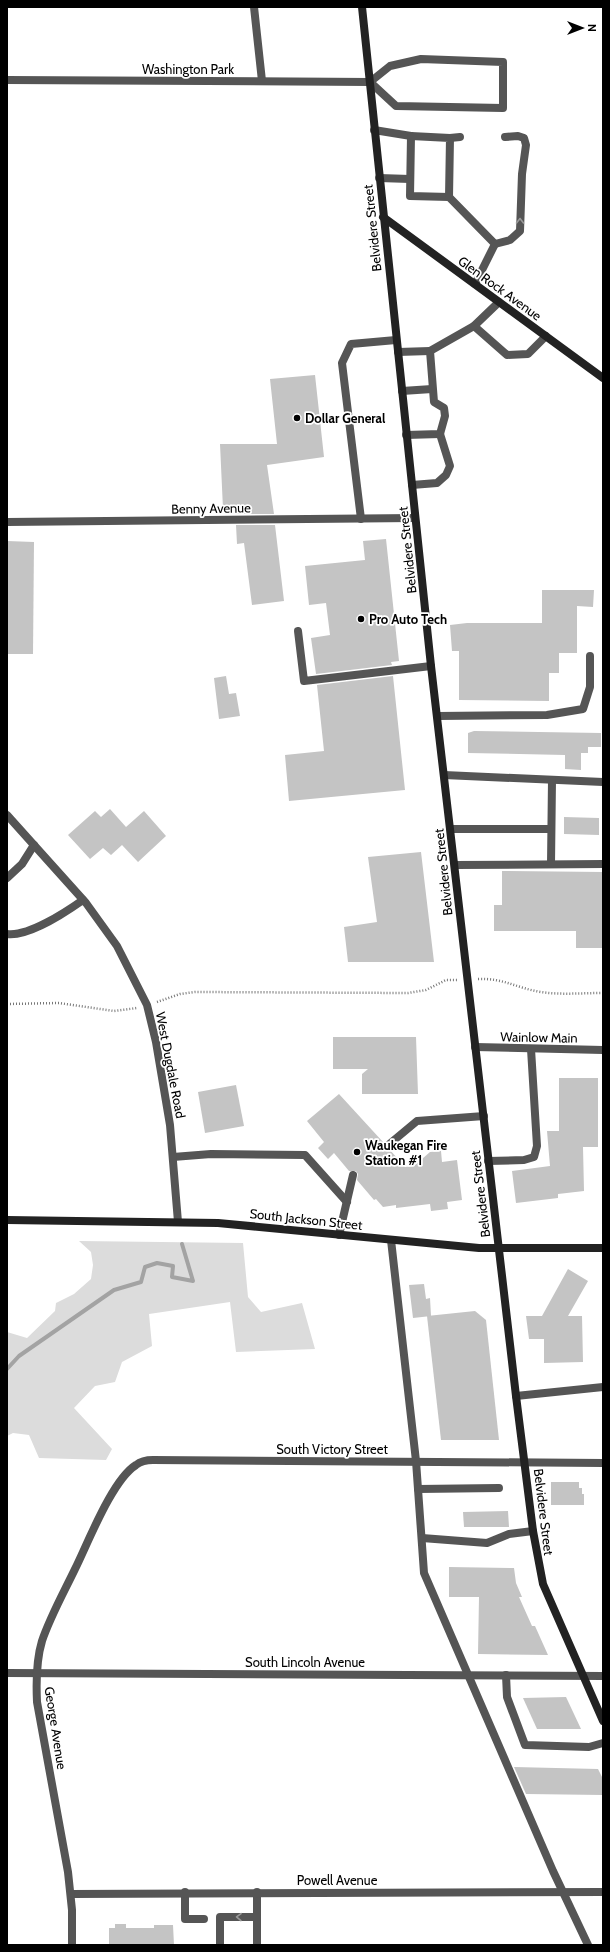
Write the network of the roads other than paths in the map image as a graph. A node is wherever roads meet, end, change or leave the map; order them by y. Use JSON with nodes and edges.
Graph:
{"nodes":[{"id":1,"x":254,"y":7,"type":"edge"},
{"id":2,"x":362,"y":7,"type":"edge"},
{"id":3,"x":7,"y":80,"type":"edge"},
{"id":4,"x":262,"y":81,"type":"junction"},
{"id":5,"x":370,"y":82,"type":"junction"},
{"id":6,"x":374,"y":130,"type":"junction"},
{"id":7,"x":411,"y":136,"type":"junction"},
{"id":8,"x":460,"y":137,"type":"dead end"},
{"id":9,"x":505,"y":137,"type":"dead end"},
{"id":10,"x":448,"y":143,"type":"junction"},
{"id":11,"x":379,"y":178,"type":"junction"},
{"id":12,"x":412,"y":181,"type":"junction"},
{"id":13,"x":449,"y":198,"type":"junction"},
{"id":14,"x":383,"y":217,"type":"junction"},
{"id":15,"x":496,"y":244,"type":"junction"},
{"id":16,"x":475,"y":284,"type":"junction"},
{"id":17,"x":499,"y":302,"type":"junction"},
{"id":18,"x":474,"y":326,"type":"junction"},
{"id":19,"x":546,"y":336,"type":"junction"},
{"id":20,"x":396,"y":340,"type":"junction"},
{"id":21,"x":430,"y":351,"type":"junction"},
{"id":22,"x":398,"y":352,"type":"junction"},
{"id":23,"x":602,"y":375,"type":"edge"},
{"id":24,"x":432,"y":389,"type":"junction"},
{"id":25,"x":402,"y":391,"type":"junction"},
{"id":26,"x":440,"y":434,"type":"junction"},
{"id":27,"x":406,"y":435,"type":"junction"},
{"id":28,"x":412,"y":485,"type":"junction"},
{"id":29,"x":415,"y":518,"type":"junction"},
{"id":30,"x":361,"y":519,"type":"junction"},
{"id":31,"x":7,"y":522,"type":"edge"},
{"id":32,"x":298,"y":631,"type":"dead end"},
{"id":33,"x":590,"y":656,"type":"dead end"},
{"id":34,"x":431,"y":666,"type":"junction"},
{"id":35,"x":438,"y":716,"type":"junction"},
{"id":36,"x":444,"y":775,"type":"junction"},
{"id":37,"x":552,"y":780,"type":"junction"},
{"id":38,"x":603,"y":782,"type":"edge"},
{"id":39,"x":7,"y":815,"type":"edge"},
{"id":40,"x":451,"y":829,"type":"junction"},
{"id":41,"x":551,"y":829,"type":"junction"},
{"id":42,"x":34,"y":845,"type":"junction"},
{"id":43,"x":551,"y":864,"type":"junction"},
{"id":44,"x":603,"y":864,"type":"edge"},
{"id":45,"x":455,"y":865,"type":"junction"},
{"id":46,"x":7,"y":878,"type":"edge"},
{"id":47,"x":83,"y":900,"type":"junction"},
{"id":48,"x":7,"y":934,"type":"edge"},
{"id":49,"x":475,"y":1047,"type":"junction"},
{"id":50,"x":531,"y":1049,"type":"junction"},
{"id":51,"x":603,"y":1050,"type":"edge"},
{"id":52,"x":484,"y":1116,"type":"junction"},
{"id":53,"x":387,"y":1146,"type":"dead end"},
{"id":54,"x":173,"y":1157,"type":"junction"},
{"id":55,"x":488,"y":1161,"type":"junction"},
{"id":56,"x":353,"y":1175,"type":"dead end"},
{"id":57,"x":346,"y":1202,"type":"junction"},
{"id":58,"x":7,"y":1220,"type":"edge"},
{"id":59,"x":178,"y":1222,"type":"junction"},
{"id":60,"x":339,"y":1235,"type":"junction"},
{"id":61,"x":391,"y":1240,"type":"junction"},
{"id":62,"x":498,"y":1248,"type":"junction"},
{"id":63,"x":603,"y":1248,"type":"edge"},
{"id":64,"x":603,"y":1387,"type":"edge"},
{"id":65,"x":516,"y":1396,"type":"junction"},
{"id":66,"x":416,"y":1461,"type":"junction"},
{"id":67,"x":525,"y":1463,"type":"junction"},
{"id":68,"x":603,"y":1463,"type":"edge"},
{"id":69,"x":498,"y":1488,"type":"dead end"},
{"id":70,"x":418,"y":1489,"type":"junction"},
{"id":71,"x":96,"y":1526,"type":"joint"},
{"id":72,"x":533,"y":1531,"type":"junction"},
{"id":73,"x":422,"y":1538,"type":"junction"},
{"id":74,"x":36,"y":1673,"type":"junction"},
{"id":75,"x":7,"y":1674,"type":"edge"},
{"id":76,"x":468,"y":1675,"type":"junction"},
{"id":77,"x":506,"y":1675,"type":"junction"},
{"id":78,"x":583,"y":1676,"type":"junction"},
{"id":79,"x":603,"y":1676,"type":"edge"},
{"id":80,"x":603,"y":1721,"type":"edge"},
{"id":81,"x":603,"y":1743,"type":"edge"},
{"id":82,"x":185,"y":1892,"type":"junction"},
{"id":83,"x":257,"y":1892,"type":"junction"},
{"id":84,"x":562,"y":1892,"type":"junction"},
{"id":85,"x":603,"y":1892,"type":"edge"},
{"id":86,"x":71,"y":1894,"type":"junction"},
{"id":87,"x":257,"y":1917,"type":"junction"},
{"id":88,"x":204,"y":1919,"type":"dead end"},
{"id":89,"x":72,"y":1945,"type":"edge"},
{"id":90,"x":220,"y":1945,"type":"edge"},
{"id":91,"x":257,"y":1945,"type":"edge"},
{"id":92,"x":588,"y":1945,"type":"edge"}],
"edges":[{"from":1,"to":4,"type":"street"},
{"from":2,"to":5,"type":"main road","name":"Belvidere Street"},
{"from":3,"to":4,"type":"street","name":"Washington Park"},
{"from":4,"to":5,"type":"street","name":"Washington Park"},
{"from":5,"to":5,"type":"street"},
{"from":5,"to":6,"type":"main road","name":"Belvidere Street"},
{"from":6,"to":7,"type":"street"},
{"from":6,"to":11,"type":"main road","name":"Belvidere Street"},
{"from":7,"to":10,"type":"street"},
{"from":7,"to":12,"type":"street"},
{"from":8,"to":10,"type":"street"},
{"from":15,"to":9,"type":"street","one_way":true},
{"from":10,"to":13,"type":"street"},
{"from":11,"to":12,"type":"street"},
{"from":11,"to":14,"type":"main road","name":"Belvidere Street"},
{"from":12,"to":13,"type":"street"},
{"from":13,"to":15,"type":"street"},
{"from":14,"to":16,"type":"main road","name":"Glen Rock Avenue"},
{"from":14,"to":20,"type":"main road","name":"Belvidere Street"},
{"from":15,"to":16,"type":"street"},
{"from":16,"to":17,"type":"main road","name":"Glen Rock Avenue"},
{"from":17,"to":18,"type":"street"},
{"from":17,"to":19,"type":"main road","name":"Glen Rock Avenue"},
{"from":18,"to":19,"type":"street"},
{"from":18,"to":21,"type":"street"},
{"from":19,"to":23,"type":"main road","name":"Glen Rock Avenue"},
{"from":20,"to":22,"type":"main road","name":"Belvidere Street"},
{"from":20,"to":30,"type":"street"},
{"from":21,"to":22,"type":"street"},
{"from":21,"to":24,"type":"street"},
{"from":22,"to":25,"type":"main road","name":"Belvidere Street"},
{"from":24,"to":25,"type":"street"},
{"from":24,"to":26,"type":"street"},
{"from":25,"to":27,"type":"main road","name":"Belvidere Street"},
{"from":26,"to":27,"type":"street"},
{"from":26,"to":28,"type":"street"},
{"from":27,"to":28,"type":"main road","name":"Belvidere Street"},
{"from":28,"to":29,"type":"main road","name":"Belvidere Street"},
{"from":29,"to":30,"type":"street","name":"Benny Avenue"},
{"from":29,"to":34,"type":"main road","name":"Belvidere Street"},
{"from":30,"to":31,"type":"street","name":"Benny Avenue"},
{"from":32,"to":34,"type":"street"},
{"from":33,"to":35,"type":"street"},
{"from":34,"to":35,"type":"main road","name":"Belvidere Street"},
{"from":35,"to":36,"type":"main road","name":"Belvidere Street"},
{"from":36,"to":37,"type":"street"},
{"from":36,"to":40,"type":"main road","name":"Belvidere Street"},
{"from":37,"to":38,"type":"street"},
{"from":37,"to":41,"type":"street"},
{"from":39,"to":42,"type":"street","name":"West Dugdale Road"},
{"from":40,"to":41,"type":"street"},
{"from":40,"to":45,"type":"main road","name":"Belvidere Street"},
{"from":41,"to":43,"type":"street"},
{"from":42,"to":46,"type":"street"},
{"from":42,"to":47,"type":"street","name":"West Dugdale Road"},
{"from":43,"to":44,"type":"street"},
{"from":43,"to":45,"type":"street"},
{"from":45,"to":49,"type":"main road","name":"Belvidere Street"},
{"from":47,"to":48,"type":"street"},
{"from":47,"to":54,"type":"street","name":"West Dugdale Road"},
{"from":49,"to":50,"type":"street","name":"Wainlow Main"},
{"from":49,"to":52,"type":"main road","name":"Belvidere Street"},
{"from":50,"to":51,"type":"street","name":"Wainlow Main"},
{"from":50,"to":55,"type":"street"},
{"from":52,"to":53,"type":"street"},
{"from":52,"to":55,"type":"main road","name":"Belvidere Street"},
{"from":54,"to":57,"type":"street"},
{"from":54,"to":59,"type":"street","name":"West Dugdale Road"},
{"from":55,"to":62,"type":"main road","name":"Belvidere Street"},
{"from":56,"to":57,"type":"street"},
{"from":57,"to":60,"type":"street"},
{"from":58,"to":59,"type":"main road","name":"South Jackson Street"},
{"from":59,"to":60,"type":"main road","name":"South Jackson Street"},
{"from":60,"to":61,"type":"main road","name":"South Jackson Street"},
{"from":61,"to":62,"type":"main road","name":"South Jackson Street"},
{"from":61,"to":66,"type":"street"},
{"from":62,"to":63,"type":"main road","name":"South Jackson Street"},
{"from":62,"to":65,"type":"main road","name":"Belvidere Street"},
{"from":64,"to":65,"type":"street"},
{"from":65,"to":67,"type":"main road","name":"Belvidere Street"},
{"from":66,"to":67,"type":"street","name":"South Victory Street"},
{"from":66,"to":70,"type":"street"},
{"from":66,"to":71,"type":"street","name":"South Victory Street"},
{"from":67,"to":68,"type":"street","name":"South Victory Street"},
{"from":67,"to":72,"type":"main road","name":"Belvidere Street"},
{"from":69,"to":70,"type":"street"},
{"from":70,"to":73,"type":"street"},
{"from":71,"to":74,"type":"street","name":"George Avenue"},
{"from":72,"to":73,"type":"street"},
{"from":72,"to":78,"type":"main road","name":"Belvidere Street"},
{"from":73,"to":76,"type":"street"},
{"from":74,"to":75,"type":"street","name":"South Lincoln Avenue"},
{"from":74,"to":76,"type":"street","name":"South Lincoln Avenue"},
{"from":74,"to":86,"type":"street","name":"George Avenue"},
{"from":76,"to":77,"type":"street","name":"South Lincoln Avenue"},
{"from":76,"to":84,"type":"street"},
{"from":77,"to":78,"type":"street","name":"South Lincoln Avenue"},
{"from":77,"to":81,"type":"street"},
{"from":78,"to":79,"type":"street","name":"South Lincoln Avenue"},
{"from":78,"to":80,"type":"main road","name":"Belvidere Street"},
{"from":82,"to":83,"type":"street","name":"Powell Avenue"},
{"from":82,"to":86,"type":"street","name":"Powell Avenue"},
{"from":82,"to":88,"type":"street"},
{"from":83,"to":84,"type":"street","name":"Powell Avenue"},
{"from":83,"to":87,"type":"street"},
{"from":84,"to":85,"type":"street","name":"Powell Avenue"},
{"from":84,"to":92,"type":"street"},
{"from":86,"to":89,"type":"street","name":"George Avenue"},
{"from":87,"to":90,"type":"street","one_way":true},
{"from":87,"to":91,"type":"street"}]}
